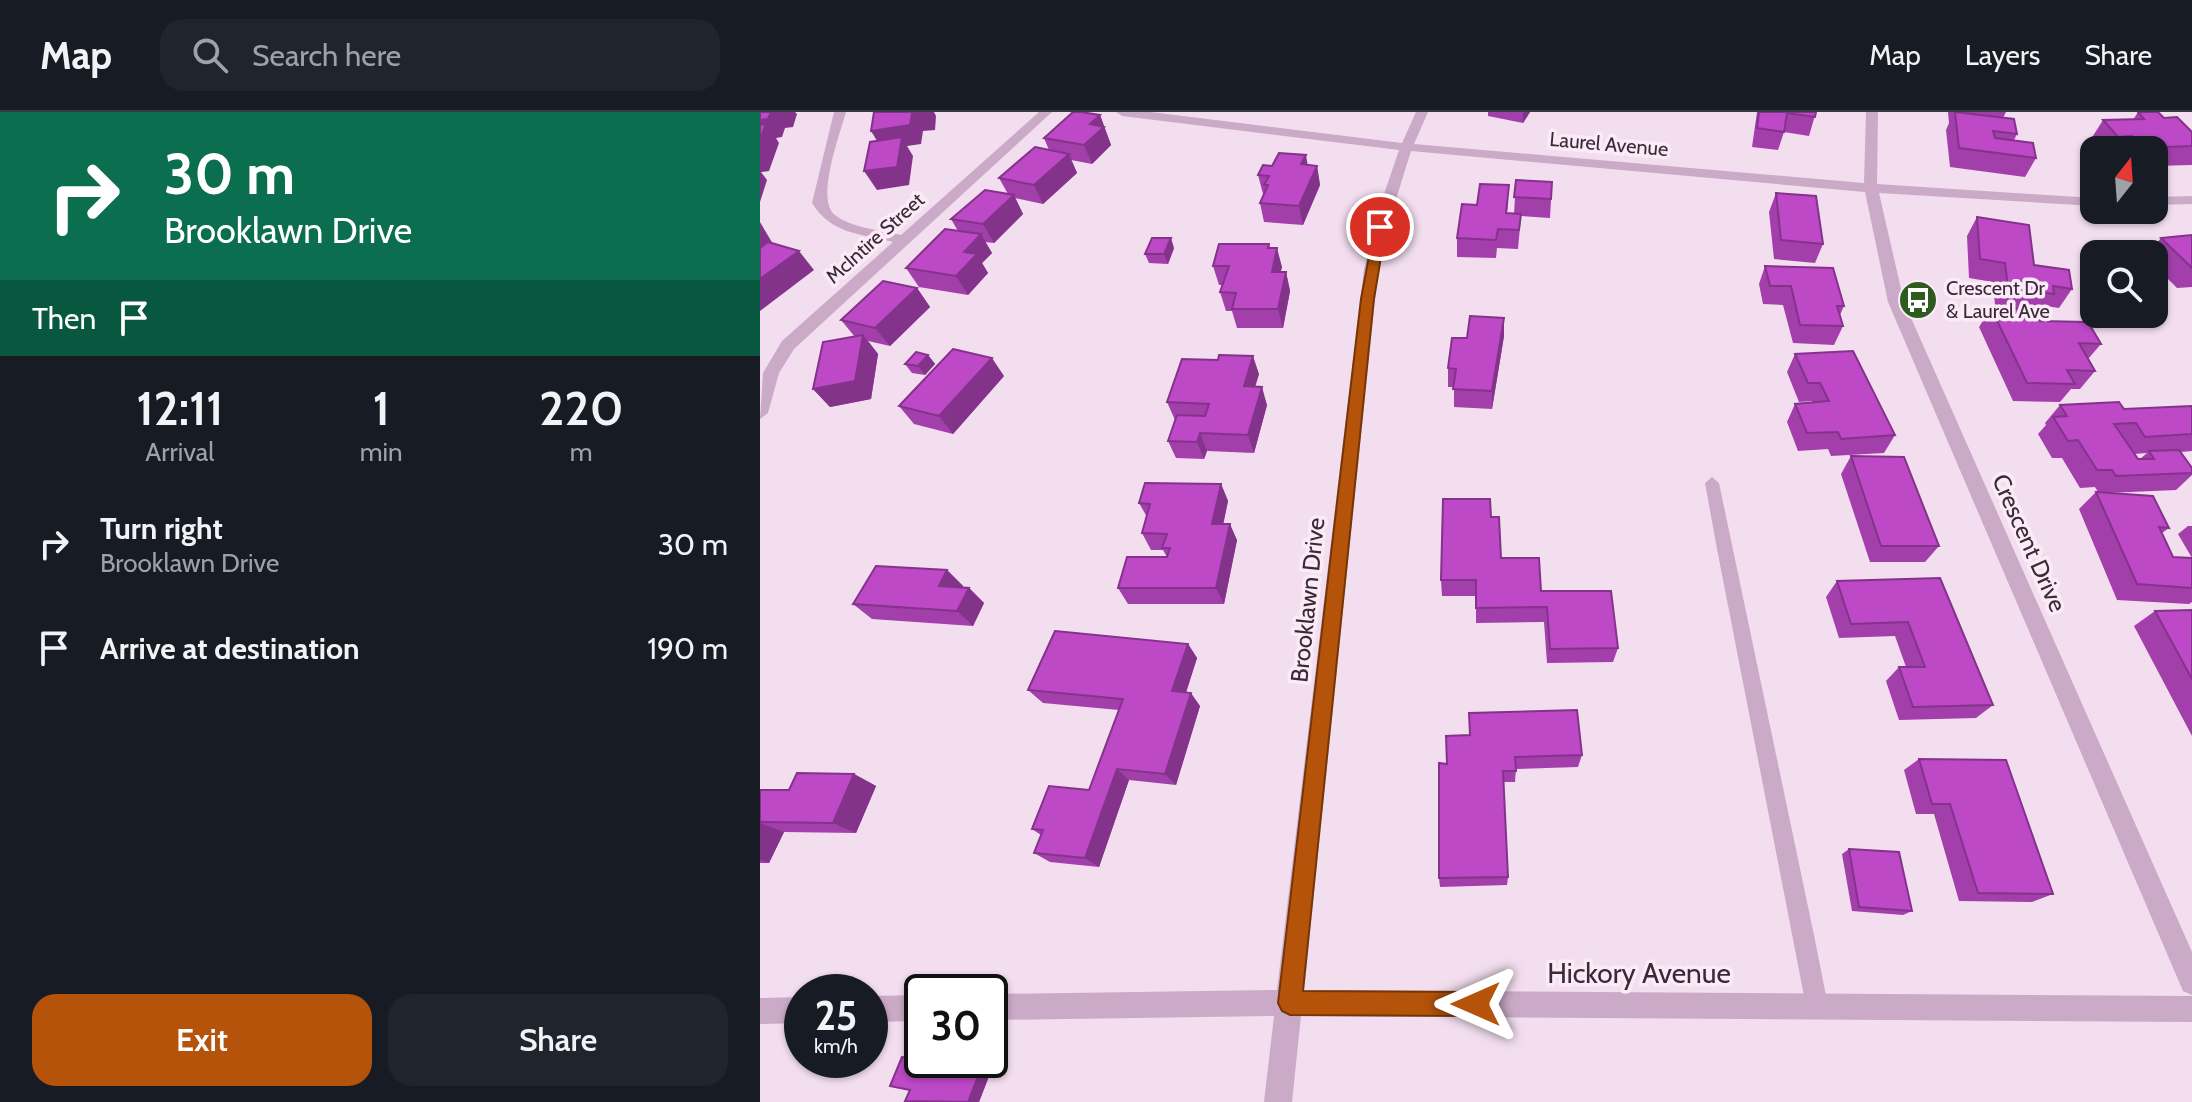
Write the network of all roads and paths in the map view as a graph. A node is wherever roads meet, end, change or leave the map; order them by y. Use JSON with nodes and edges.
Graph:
{"nodes":[{"id":1,"x":840,"y":112,"type":"edge"},
{"id":2,"x":1046,"y":112,"type":"edge"},
{"id":3,"x":1122,"y":112,"type":"edge"},
{"id":4,"x":1422,"y":112,"type":"edge"},
{"id":5,"x":1872,"y":112,"type":"edge"},
{"id":6,"x":1405,"y":147,"type":"junction"},
{"id":7,"x":1870,"y":188,"type":"junction"},
{"id":8,"x":2192,"y":200,"type":"edge"},
{"id":9,"x":2080,"y":201,"type":"edge"},
{"id":10,"x":2168,"y":201,"type":"edge"},
{"id":11,"x":903,"y":240,"type":"junction"},
{"id":12,"x":760,"y":413,"type":"edge"},
{"id":13,"x":1712,"y":483,"type":"dead end"},
{"id":14,"x":2192,"y":982,"type":"edge"},
{"id":15,"x":1290,"y":1003,"type":"junction"},
{"id":16,"x":1817,"y":1006,"type":"junction"},
{"id":17,"x":1008,"y":1007,"type":"edge"},
{"id":18,"x":2192,"y":1009,"type":"edge"},
{"id":19,"x":784,"y":1010,"type":"edge"},
{"id":20,"x":760,"y":1011,"type":"edge"},
{"id":21,"x":1278,"y":1102,"type":"edge"}],
"edges":[{"from":1,"to":11,"type":"street"},
{"from":2,"to":11,"type":"street","name":"McIntire Street"},
{"from":3,"to":6,"type":"street","name":"Laurel Avenue"},
{"from":4,"to":6,"type":"street","name":"Brooklawn Drive"},
{"from":5,"to":7,"type":"street","name":"Crescent Drive"},
{"from":6,"to":7,"type":"street","name":"Laurel Avenue"},
{"from":6,"to":15,"type":"street","name":"Brooklawn Drive"},
{"from":7,"to":9,"type":"street","name":"Laurel Avenue"},
{"from":7,"to":14,"type":"street","name":"Crescent Drive"},
{"from":8,"to":10,"type":"street"},
{"from":11,"to":12,"type":"street","name":"McIntire Street"},
{"from":13,"to":16,"type":"lane"},
{"from":15,"to":16,"type":"street","name":"Hickory Avenue"},
{"from":15,"to":17,"type":"street","name":"Hickory Avenue"},
{"from":15,"to":21,"type":"street","name":"Brooklawn Drive"},
{"from":16,"to":18,"type":"street","name":"Hickory Avenue"},
{"from":19,"to":20,"type":"street"}]}
